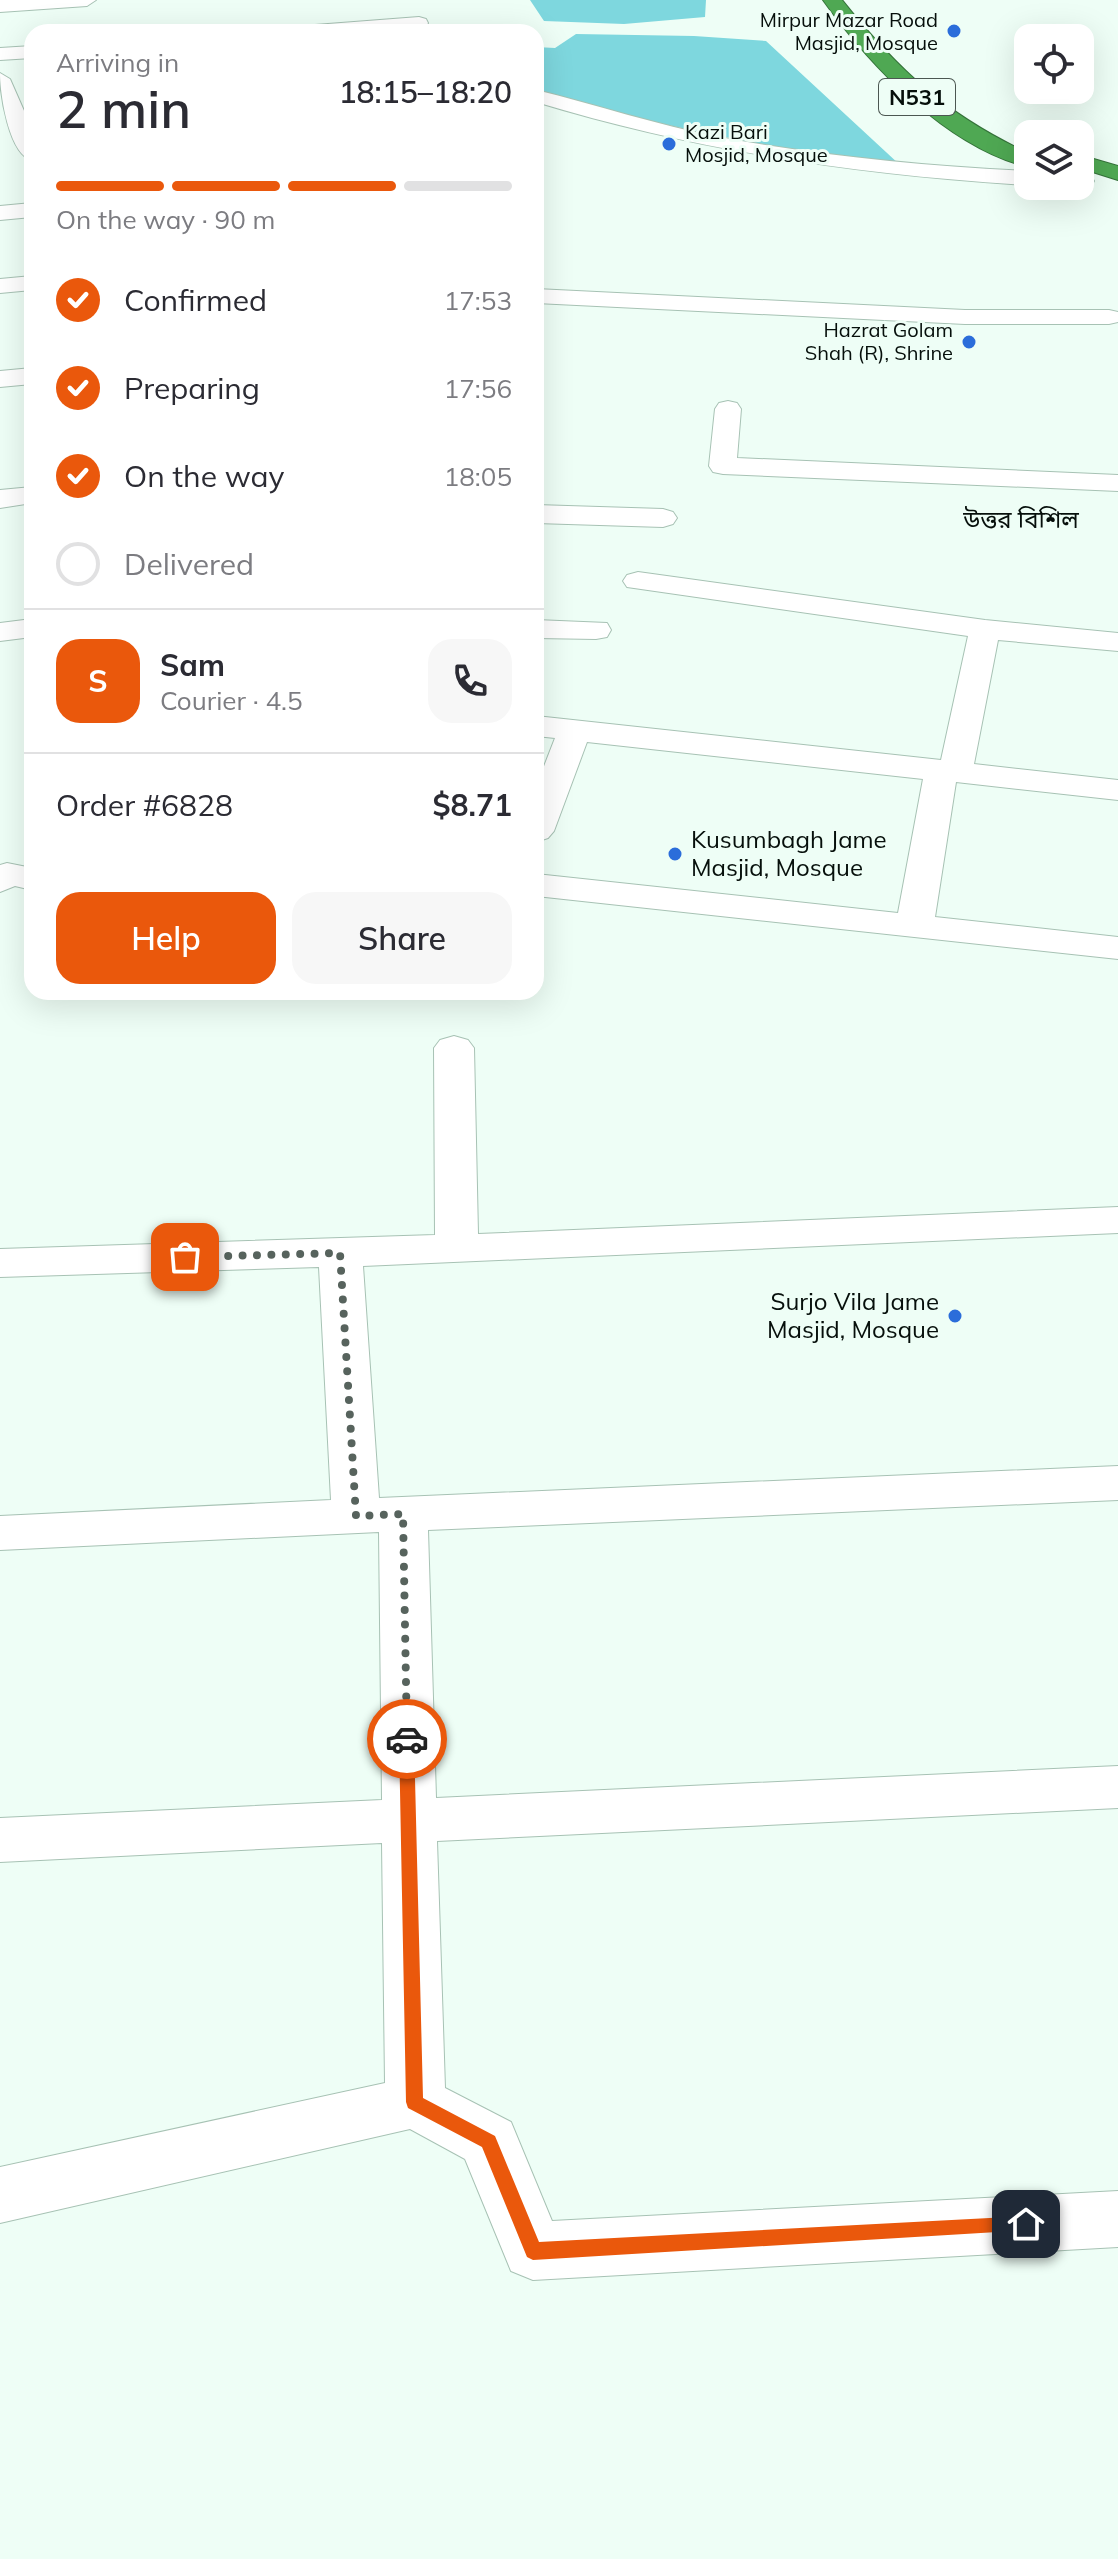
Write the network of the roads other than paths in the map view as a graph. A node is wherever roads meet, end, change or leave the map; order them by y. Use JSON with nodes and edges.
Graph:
{"nodes":[{"id":1,"x":87,"y":0,"type":"edge"},
{"id":2,"x":832,"y":0,"type":"edge"},
{"id":3,"x":0,"y":6,"type":"edge"},
{"id":4,"x":419,"y":23,"type":"dead end"},
{"id":5,"x":406,"y":24,"type":"edge"},
{"id":6,"x":24,"y":52,"type":"edge"},
{"id":7,"x":0,"y":54,"type":"edge"},
{"id":8,"x":0,"y":79,"type":"edge"},
{"id":9,"x":544,"y":98,"type":"edge"},
{"id":10,"x":962,"y":103,"type":"dead end"},
{"id":11,"x":22,"y":109,"type":"edge"},
{"id":12,"x":1000,"y":128,"type":"junction"},
{"id":13,"x":966,"y":133,"type":"junction"},
{"id":14,"x":1014,"y":134,"type":"edge"},
{"id":15,"x":0,"y":144,"type":"edge"},
{"id":16,"x":24,"y":147,"type":"edge"},
{"id":17,"x":1014,"y":155,"type":"edge"},
{"id":18,"x":1118,"y":173,"type":"edge"},
{"id":19,"x":1094,"y":175,"type":"edge"},
{"id":20,"x":1014,"y":177,"type":"edge"},
{"id":21,"x":1094,"y":181,"type":"edge"},
{"id":22,"x":1118,"y":190,"type":"edge"},
{"id":23,"x":24,"y":211,"type":"edge"},
{"id":24,"x":0,"y":213,"type":"edge"},
{"id":25,"x":24,"y":284,"type":"edge"},
{"id":26,"x":0,"y":286,"type":"edge"},
{"id":27,"x":544,"y":296,"type":"edge"},
{"id":28,"x":1109,"y":317,"type":"dead end"},
{"id":29,"x":24,"y":377,"type":"edge"},
{"id":30,"x":0,"y":379,"type":"edge"},
{"id":31,"x":728,"y":409,"type":"dead end"},
{"id":32,"x":1118,"y":483,"type":"edge"},
{"id":33,"x":24,"y":496,"type":"edge"},
{"id":34,"x":0,"y":499,"type":"edge"},
{"id":35,"x":544,"y":514,"type":"edge"},
{"id":36,"x":663,"y":518,"type":"dead end"},
{"id":37,"x":638,"y":581,"type":"dead end"},
{"id":38,"x":24,"y":629,"type":"edge"},
{"id":39,"x":544,"y":629,"type":"edge"},
{"id":40,"x":985,"y":629,"type":"junction"},
{"id":41,"x":596,"y":630,"type":"dead end"},
{"id":42,"x":0,"y":632,"type":"edge"},
{"id":43,"x":1118,"y":642,"type":"edge"},
{"id":44,"x":544,"y":727,"type":"edge"},
{"id":45,"x":575,"y":730,"type":"junction"},
{"id":46,"x":948,"y":771,"type":"junction"},
{"id":47,"x":1118,"y":790,"type":"edge"},
{"id":48,"x":544,"y":810,"type":"edge"},
{"id":49,"x":24,"y":877,"type":"edge"},
{"id":50,"x":0,"y":881,"type":"edge"},
{"id":51,"x":544,"y":886,"type":"edge"},
{"id":52,"x":915,"y":924,"type":"junction"},
{"id":53,"x":1118,"y":948,"type":"edge"},
{"id":54,"x":454,"y":1048,"type":"dead end"},
{"id":55,"x":1118,"y":1220,"type":"edge"},
{"id":56,"x":457,"y":1248,"type":"junction"},
{"id":57,"x":340,"y":1253,"type":"junction"},
{"id":58,"x":0,"y":1263,"type":"edge"},
{"id":59,"x":1118,"y":1483,"type":"edge"},
{"id":60,"x":379,"y":1515,"type":"junction"},
{"id":61,"x":0,"y":1533,"type":"edge"},
{"id":62,"x":1118,"y":1787,"type":"edge"},
{"id":63,"x":408,"y":1821,"type":"junction"},
{"id":64,"x":0,"y":1840,"type":"edge"},
{"id":65,"x":415,"y":2102,"type":"junction"},
{"id":66,"x":0,"y":2195,"type":"edge"},
{"id":67,"x":1118,"y":2219,"type":"edge"}],
"edges":[{"from":1,"to":3,"type":"street"},
{"from":2,"to":13,"type":"highway","number":"N531"},
{"from":4,"to":5,"type":"street"},
{"from":6,"to":7,"type":"street"},
{"from":8,"to":11,"type":"street"},
{"from":9,"to":20,"type":"street"},
{"from":10,"to":12,"type":"highway","number":"N531"},
{"from":12,"to":13,"type":"highway"},
{"from":12,"to":14,"type":"highway","number":"N531"},
{"from":13,"to":17,"type":"highway","number":"N531"},
{"from":15,"to":16,"type":"street"},
{"from":18,"to":19,"type":"highway"},
{"from":21,"to":22,"type":"highway"},
{"from":23,"to":24,"type":"street"},
{"from":25,"to":26,"type":"street"},
{"from":27,"to":28,"type":"street"},
{"from":29,"to":30,"type":"street"},
{"from":31,"to":32,"type":"street"},
{"from":33,"to":34,"type":"street"},
{"from":35,"to":36,"type":"street"},
{"from":37,"to":40,"type":"street"},
{"from":38,"to":42,"type":"street"},
{"from":39,"to":41,"type":"street"},
{"from":40,"to":43,"type":"street"},
{"from":40,"to":46,"type":"street"},
{"from":44,"to":45,"type":"street"},
{"from":45,"to":46,"type":"street"},
{"from":45,"to":48,"type":"street"},
{"from":46,"to":47,"type":"street"},
{"from":46,"to":52,"type":"street"},
{"from":49,"to":50,"type":"street"},
{"from":51,"to":52,"type":"street"},
{"from":52,"to":53,"type":"street"},
{"from":54,"to":56,"type":"street"},
{"from":55,"to":56,"type":"street"},
{"from":56,"to":57,"type":"street"},
{"from":57,"to":58,"type":"street"},
{"from":57,"to":60,"type":"street"},
{"from":59,"to":60,"type":"street"},
{"from":60,"to":61,"type":"street"},
{"from":60,"to":63,"type":"street"},
{"from":62,"to":63,"type":"street"},
{"from":63,"to":64,"type":"street"},
{"from":63,"to":65,"type":"street"},
{"from":65,"to":66,"type":"street"},
{"from":65,"to":67,"type":"street"}]}
